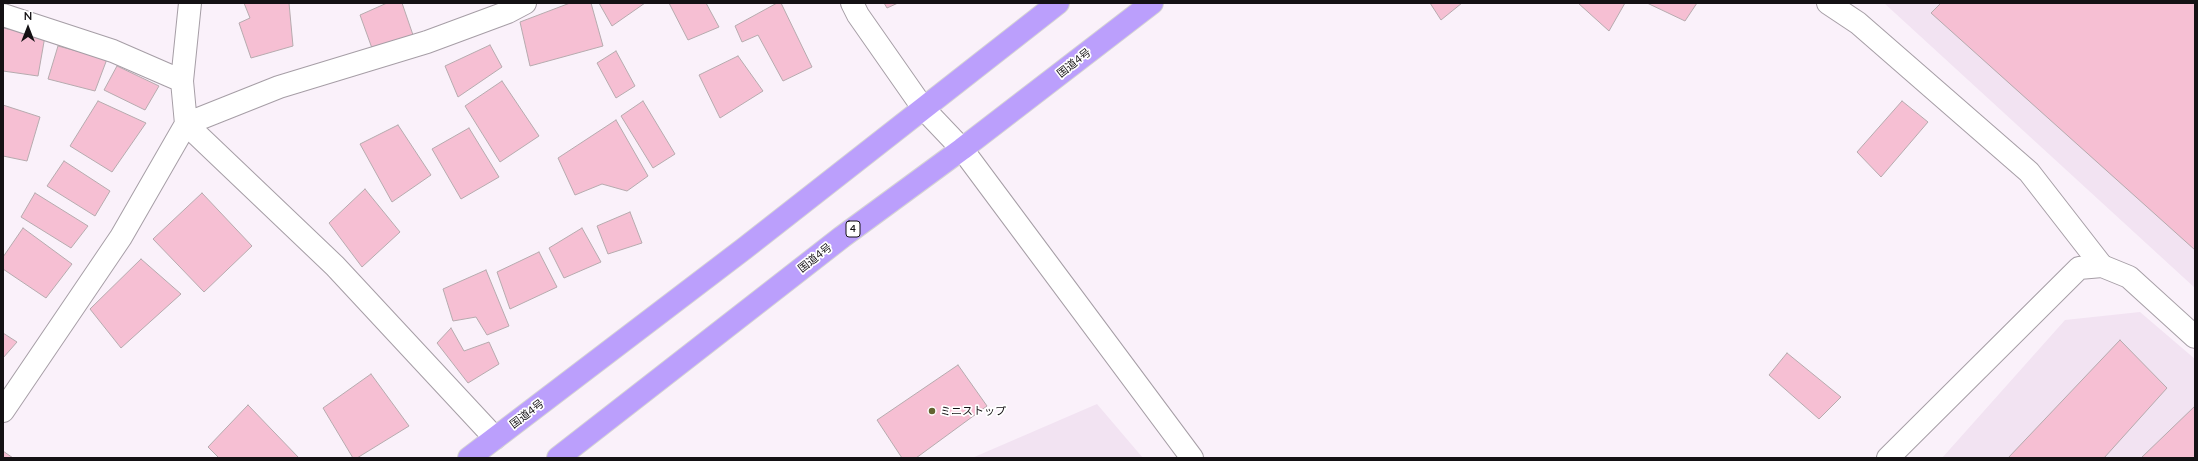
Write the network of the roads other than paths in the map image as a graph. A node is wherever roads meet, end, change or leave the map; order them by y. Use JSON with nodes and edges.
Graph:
{"nodes":[{"id":1,"x":190,"y":3,"type":"edge"},
{"id":2,"x":525,"y":3,"type":"edge"},
{"id":3,"x":852,"y":3,"type":"edge"},
{"id":4,"x":1058,"y":3,"type":"edge"},
{"id":5,"x":1152,"y":3,"type":"edge"},
{"id":6,"x":1828,"y":3,"type":"edge"},
{"id":7,"x":3,"y":15,"type":"edge"},
{"id":8,"x":182,"y":81,"type":"junction"},
{"id":9,"x":923,"y":108,"type":"junction"},
{"id":10,"x":186,"y":124,"type":"junction"},
{"id":11,"x":962,"y":149,"type":"junction"},
{"id":12,"x":2102,"y":266,"type":"junction"},
{"id":13,"x":2195,"y":337,"type":"edge"},
{"id":14,"x":3,"y":412,"type":"edge"},
{"id":15,"x":495,"y":438,"type":"junction"},
{"id":16,"x":470,"y":458,"type":"edge"},
{"id":17,"x":558,"y":458,"type":"edge"},
{"id":18,"x":1192,"y":458,"type":"edge"},
{"id":19,"x":1888,"y":458,"type":"edge"}],
"edges":[{"from":1,"to":8,"type":"street"},
{"from":2,"to":10,"type":"street"},
{"from":3,"to":9,"type":"street"},
{"from":4,"to":9,"type":"highway","name":"国道4号"},
{"from":5,"to":11,"type":"highway","name":"国道4号","number":"4"},
{"from":6,"to":12,"type":"street"},
{"from":7,"to":8,"type":"street"},
{"from":8,"to":10,"type":"street"},
{"from":9,"to":11,"type":"street"},
{"from":9,"to":15,"type":"highway","name":"国道4号"},
{"from":10,"to":14,"type":"street"},
{"from":10,"to":15,"type":"street"},
{"from":11,"to":17,"type":"highway","name":"国道4号","number":"4"},
{"from":11,"to":18,"type":"street"},
{"from":12,"to":13,"type":"street"},
{"from":12,"to":19,"type":"street"},
{"from":15,"to":16,"type":"highway","name":"国道4号"}]}
